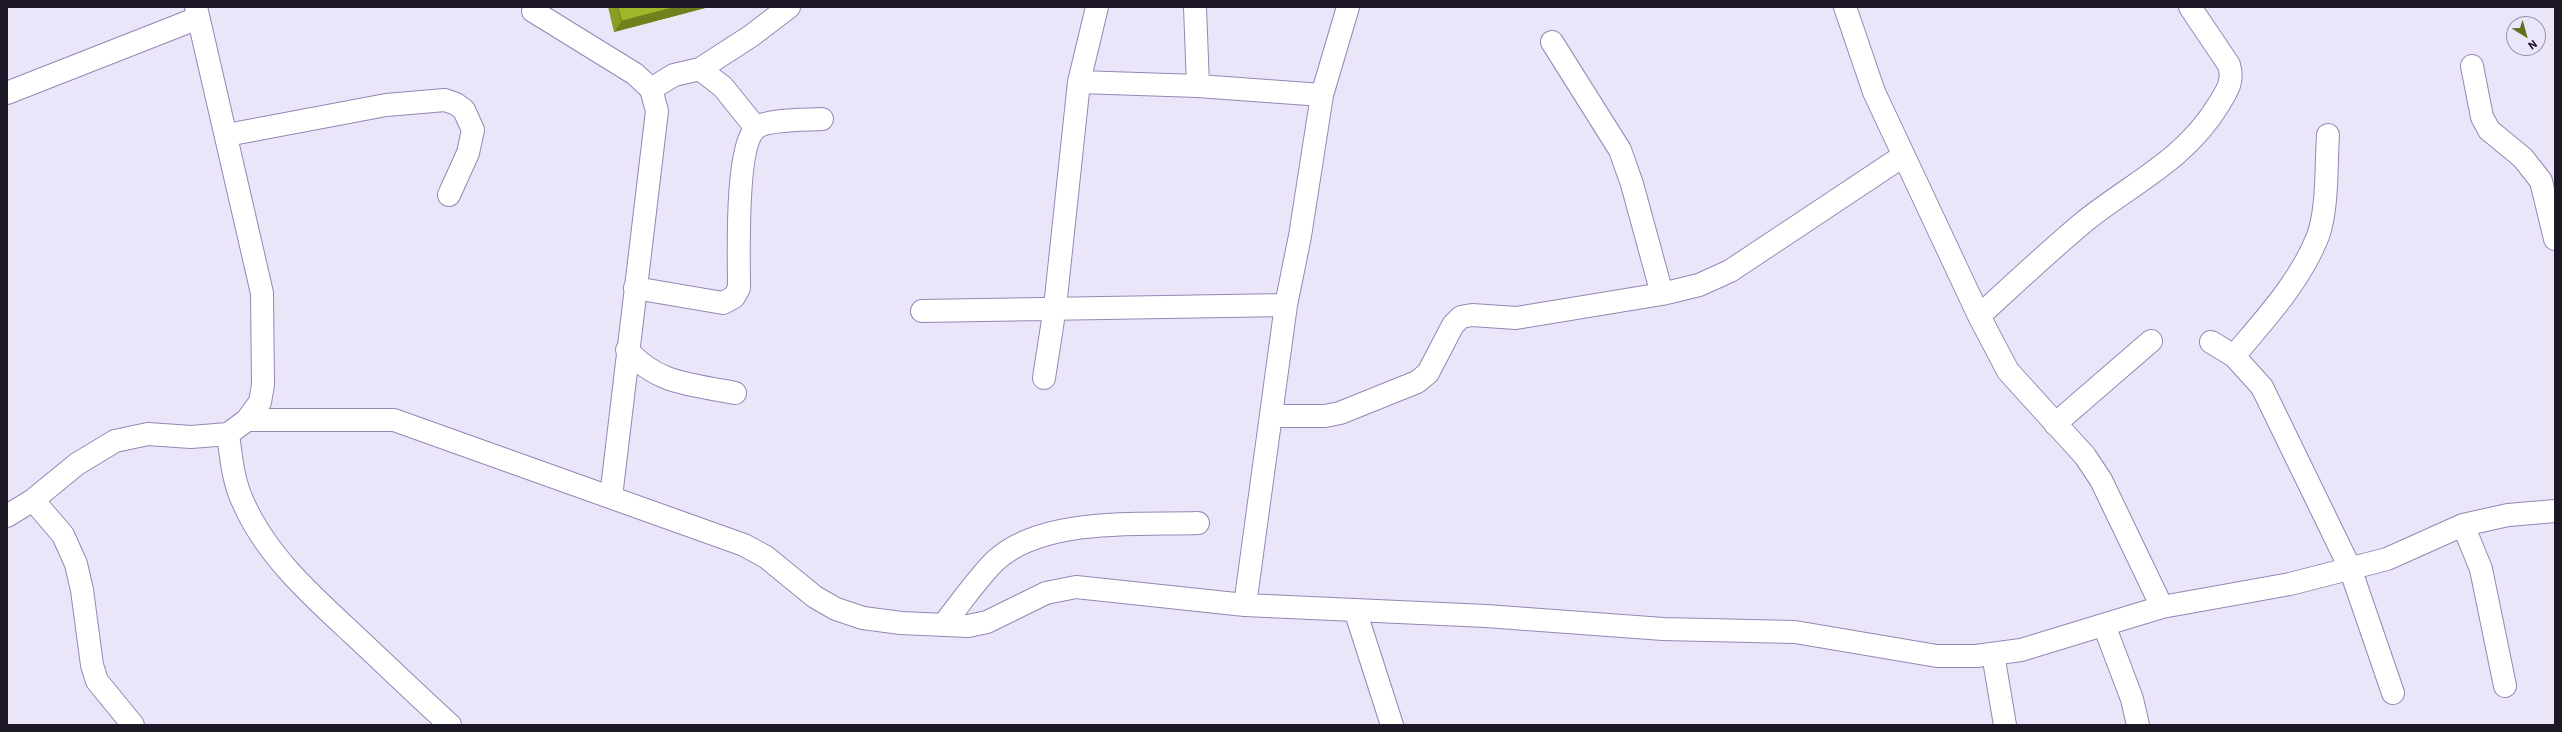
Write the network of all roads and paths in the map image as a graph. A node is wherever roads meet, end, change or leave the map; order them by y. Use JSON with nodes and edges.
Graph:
{"nodes":[{"id":1,"x":789,"y":7,"type":"edge"},
{"id":2,"x":1097,"y":7,"type":"edge"},
{"id":3,"x":1195,"y":7,"type":"edge"},
{"id":4,"x":1348,"y":7,"type":"edge"},
{"id":5,"x":1845,"y":7,"type":"edge"},
{"id":6,"x":2190,"y":7,"type":"edge"},
{"id":7,"x":532,"y":11,"type":"dead end"},
{"id":8,"x":197,"y":13,"type":"edge"},
{"id":9,"x":1552,"y":42,"type":"dead end"},
{"id":10,"x":2472,"y":66,"type":"dead end"},
{"id":11,"x":700,"y":69,"type":"junction"},
{"id":12,"x":1079,"y":82,"type":"junction"},
{"id":13,"x":1198,"y":86,"type":"junction"},
{"id":14,"x":651,"y":89,"type":"junction"},
{"id":15,"x":7,"y":93,"type":"edge"},
{"id":16,"x":1322,"y":95,"type":"junction"},
{"id":17,"x":822,"y":118,"type":"dead end"},
{"id":18,"x":756,"y":128,"type":"junction"},
{"id":19,"x":227,"y":135,"type":"junction"},
{"id":20,"x":2328,"y":135,"type":"dead end"},
{"id":21,"x":1903,"y":156,"type":"junction"},
{"id":22,"x":449,"y":195,"type":"dead end"},
{"id":23,"x":2555,"y":239,"type":"edge"},
{"id":24,"x":635,"y":288,"type":"junction"},
{"id":25,"x":1662,"y":294,"type":"junction"},
{"id":26,"x":1286,"y":305,"type":"junction"},
{"id":27,"x":1055,"y":307,"type":"junction"},
{"id":28,"x":922,"y":311,"type":"dead end"},
{"id":29,"x":1979,"y":316,"type":"junction"},
{"id":30,"x":2151,"y":341,"type":"dead end"},
{"id":31,"x":2211,"y":342,"type":"dead end"},
{"id":32,"x":627,"y":350,"type":"junction"},
{"id":33,"x":2234,"y":356,"type":"junction"},
{"id":34,"x":1044,"y":378,"type":"dead end"},
{"id":35,"x":735,"y":393,"type":"dead end"},
{"id":36,"x":1271,"y":416,"type":"junction"},
{"id":37,"x":247,"y":420,"type":"junction"},
{"id":38,"x":2055,"y":424,"type":"junction"},
{"id":39,"x":228,"y":434,"type":"junction"},
{"id":40,"x":612,"y":497,"type":"junction"},
{"id":41,"x":33,"y":500,"type":"junction"},
{"id":42,"x":2555,"y":507,"type":"edge"},
{"id":43,"x":2555,"y":511,"type":"edge"},
{"id":44,"x":7,"y":516,"type":"edge"},
{"id":45,"x":1198,"y":523,"type":"dead end"},
{"id":46,"x":2463,"y":525,"type":"junction"},
{"id":47,"x":2350,"y":568,"type":"junction"},
{"id":48,"x":1246,"y":605,"type":"junction"},
{"id":49,"x":2162,"y":607,"type":"junction"},
{"id":50,"x":1355,"y":610,"type":"junction"},
{"id":51,"x":943,"y":625,"type":"junction"},
{"id":52,"x":2104,"y":625,"type":"junction"},
{"id":53,"x":1993,"y":654,"type":"junction"},
{"id":54,"x":2505,"y":686,"type":"dead end"},
{"id":55,"x":2393,"y":693,"type":"dead end"},
{"id":56,"x":133,"y":725,"type":"edge"},
{"id":57,"x":450,"y":725,"type":"edge"},
{"id":58,"x":1392,"y":725,"type":"edge"},
{"id":59,"x":2005,"y":725,"type":"edge"},
{"id":60,"x":2138,"y":725,"type":"edge"}],
"edges":[{"from":1,"to":11,"type":"street"},
{"from":2,"to":12,"type":"street"},
{"from":3,"to":13,"type":"street"},
{"from":4,"to":16,"type":"street"},
{"from":5,"to":21,"type":"street"},
{"from":6,"to":29,"type":"street"},
{"from":7,"to":14,"type":"street"},
{"from":8,"to":15,"type":"street"},
{"from":8,"to":19,"type":"street"},
{"from":9,"to":25,"type":"street"},
{"from":10,"to":23,"type":"street"},
{"from":11,"to":14,"type":"street"},
{"from":11,"to":18,"type":"street"},
{"from":12,"to":13,"type":"street"},
{"from":12,"to":27,"type":"street"},
{"from":13,"to":16,"type":"street"},
{"from":14,"to":24,"type":"street"},
{"from":16,"to":26,"type":"street"},
{"from":17,"to":18,"type":"street"},
{"from":18,"to":24,"type":"street"},
{"from":19,"to":22,"type":"street"},
{"from":19,"to":37,"type":"street"},
{"from":20,"to":33,"type":"street"},
{"from":21,"to":25,"type":"street"},
{"from":21,"to":29,"type":"street"},
{"from":24,"to":32,"type":"street"},
{"from":25,"to":36,"type":"street"},
{"from":26,"to":27,"type":"street"},
{"from":26,"to":36,"type":"street"},
{"from":27,"to":28,"type":"street"},
{"from":27,"to":34,"type":"street"},
{"from":29,"to":38,"type":"street"},
{"from":30,"to":38,"type":"street"},
{"from":31,"to":33,"type":"street"},
{"from":32,"to":35,"type":"street"},
{"from":32,"to":40,"type":"street"},
{"from":33,"to":47,"type":"street"},
{"from":36,"to":48,"type":"street"},
{"from":37,"to":39,"type":"street"},
{"from":37,"to":40,"type":"street"},
{"from":38,"to":49,"type":"street"},
{"from":39,"to":41,"type":"street"},
{"from":39,"to":57,"type":"street"},
{"from":40,"to":51,"type":"street"},
{"from":41,"to":44,"type":"street"},
{"from":41,"to":56,"type":"street"},
{"from":42,"to":43,"type":"street"},
{"from":43,"to":46,"type":"street"},
{"from":45,"to":51,"type":"street"},
{"from":46,"to":47,"type":"street"},
{"from":46,"to":54,"type":"street"},
{"from":47,"to":49,"type":"street"},
{"from":47,"to":55,"type":"street"},
{"from":48,"to":50,"type":"street"},
{"from":48,"to":51,"type":"street"},
{"from":49,"to":52,"type":"street"},
{"from":50,"to":53,"type":"street"},
{"from":50,"to":58,"type":"street"},
{"from":52,"to":53,"type":"street"},
{"from":52,"to":60,"type":"street"},
{"from":53,"to":59,"type":"street"}]}
